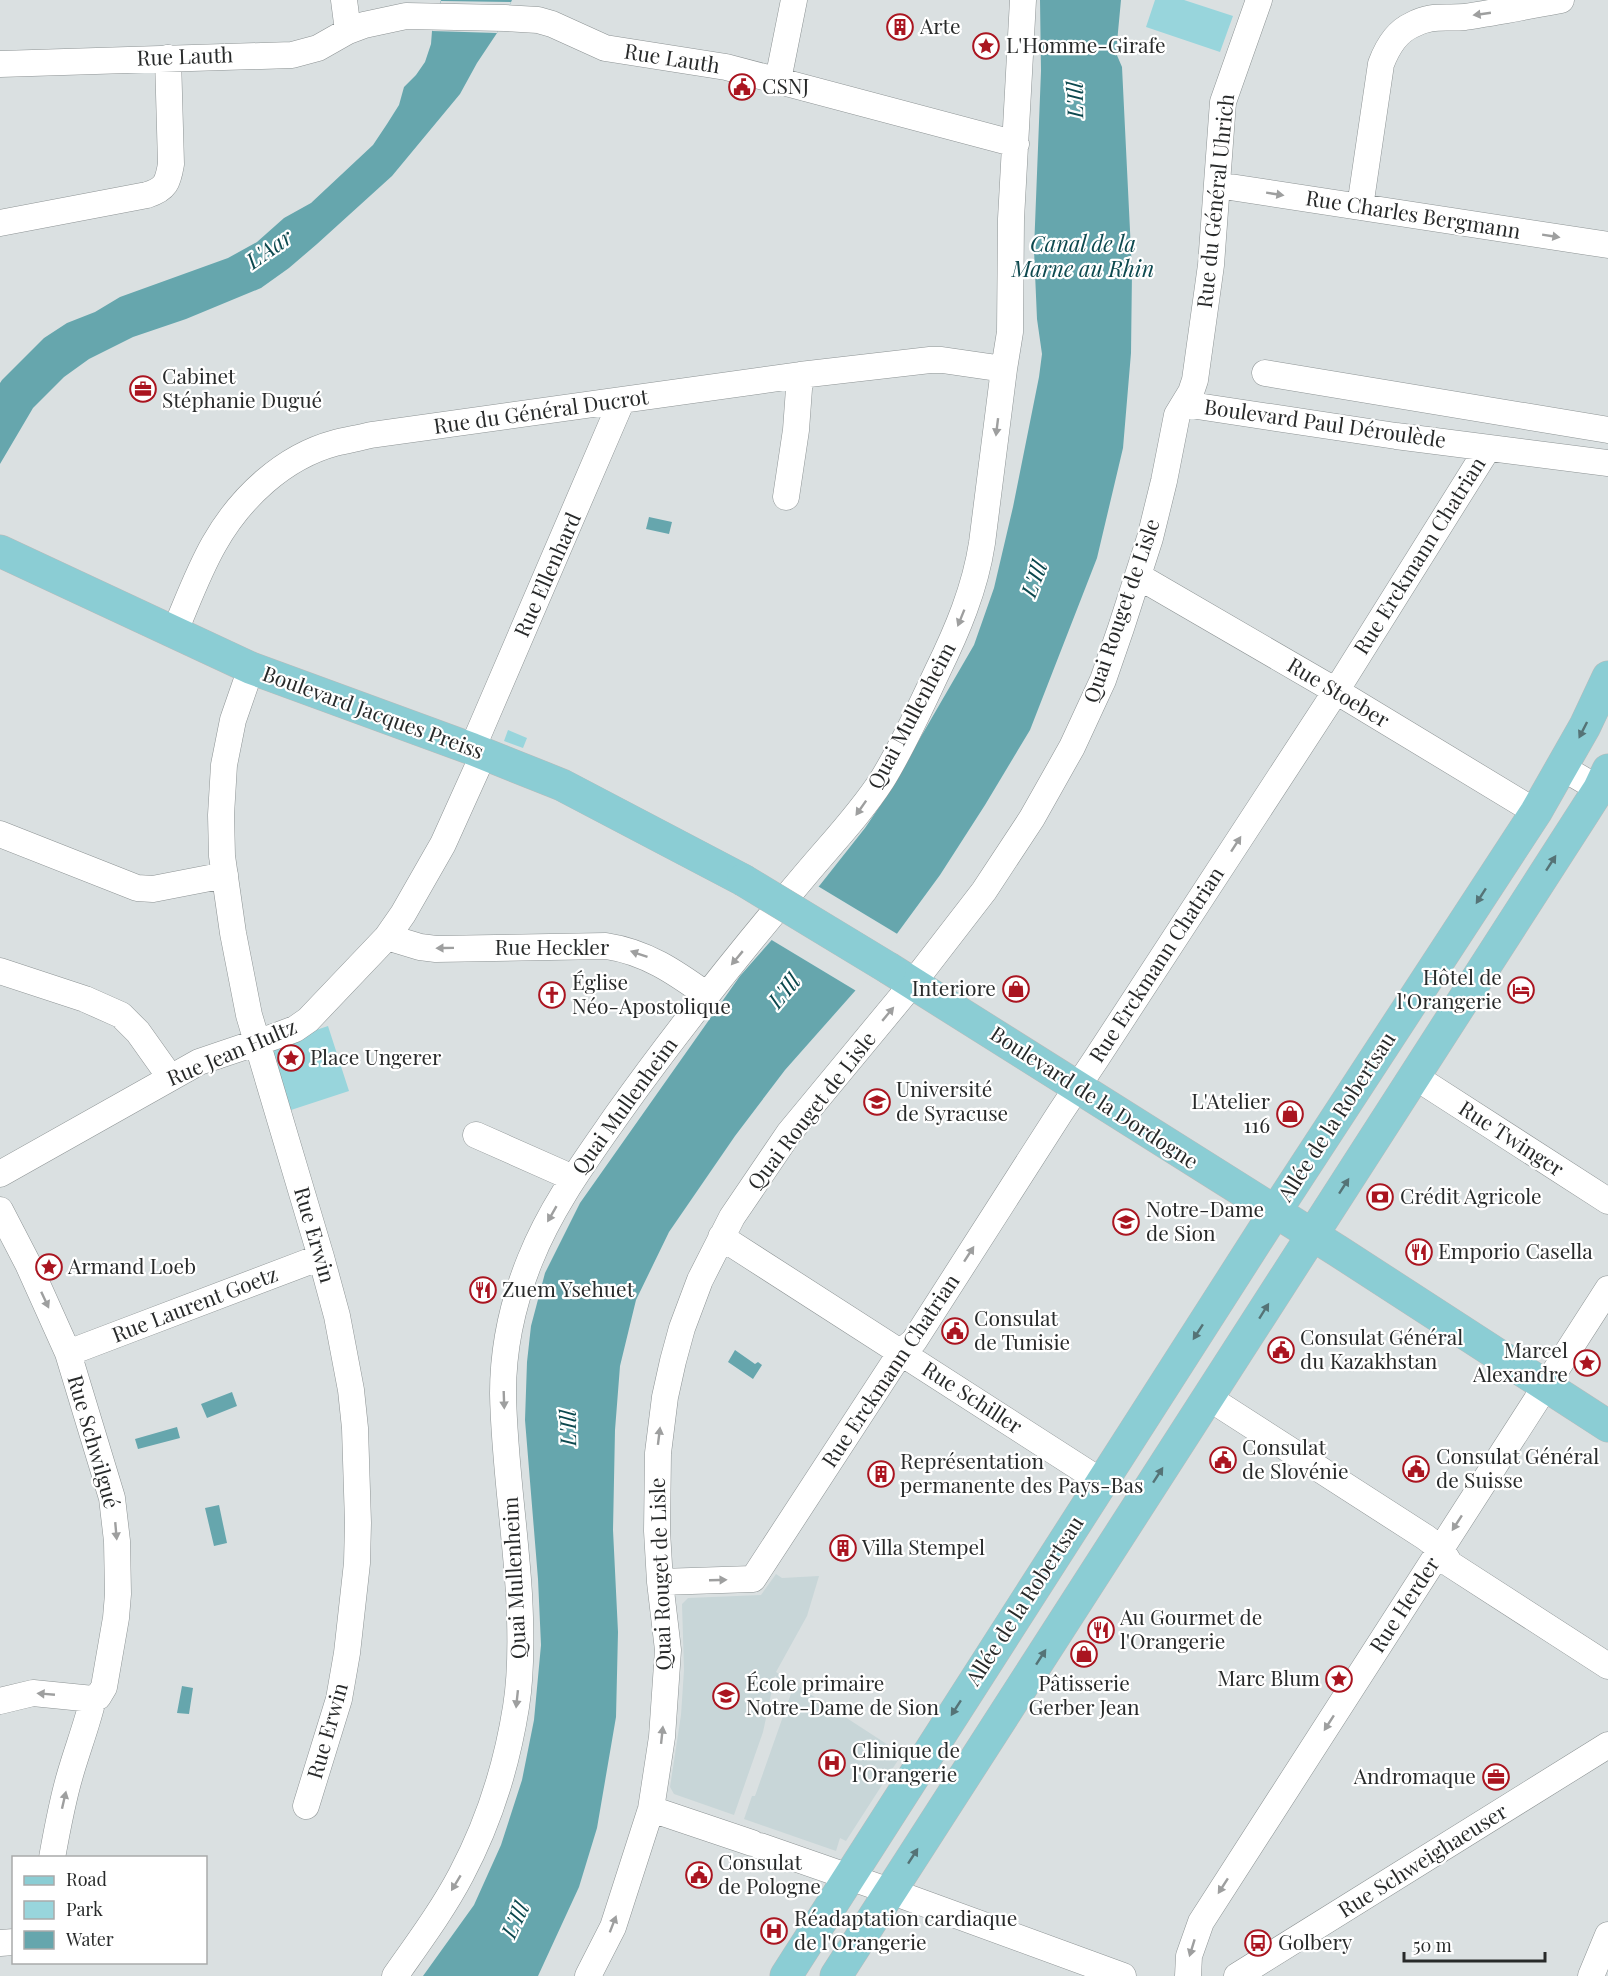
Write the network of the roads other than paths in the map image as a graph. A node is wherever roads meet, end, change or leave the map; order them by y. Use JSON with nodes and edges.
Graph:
{"nodes":[{"id":1,"x":344,"y":0,"type":"edge"},
{"id":2,"x":794,"y":0,"type":"edge"},
{"id":3,"x":1023,"y":0,"type":"edge"},
{"id":4,"x":1259,"y":0,"type":"edge"},
{"id":5,"x":1561,"y":0,"type":"edge"},
{"id":6,"x":1441,"y":8,"type":"edge"},
{"id":7,"x":348,"y":31,"type":"junction"},
{"id":8,"x":168,"y":58,"type":"junction"},
{"id":9,"x":0,"y":64,"type":"edge"},
{"id":10,"x":778,"y":80,"type":"junction"},
{"id":11,"x":1016,"y":144,"type":"junction"},
{"id":12,"x":1217,"y":184,"type":"junction"},
{"id":13,"x":1360,"y":207,"type":"junction"},
{"id":14,"x":0,"y":223,"type":"edge"},
{"id":15,"x":1608,"y":245,"type":"edge"},
{"id":16,"x":1004,"y":369,"type":"junction"},
{"id":17,"x":1265,"y":373,"type":"dead end"},
{"id":18,"x":800,"y":375,"type":"junction"},
{"id":19,"x":622,"y":400,"type":"junction"},
{"id":20,"x":1184,"y":404,"type":"junction"},
{"id":21,"x":1608,"y":430,"type":"edge"},
{"id":22,"x":1488,"y":448,"type":"junction"},
{"id":23,"x":1608,"y":463,"type":"edge"},
{"id":24,"x":786,"y":497,"type":"dead end"},
{"id":25,"x":0,"y":551,"type":"edge"},
{"id":26,"x":1138,"y":576,"type":"junction"},
{"id":27,"x":174,"y":633,"type":"junction"},
{"id":28,"x":251,"y":668,"type":"junction"},
{"id":29,"x":1608,"y":677,"type":"edge"},
{"id":30,"x":1336,"y":691,"type":"junction"},
{"id":31,"x":478,"y":751,"type":"junction"},
{"id":32,"x":1563,"y":768,"type":"junction"},
{"id":33,"x":1606,"y":789,"type":"edge"},
{"id":34,"x":1536,"y":812,"type":"junction"},
{"id":35,"x":0,"y":834,"type":"edge"},
{"id":36,"x":225,"y":875,"type":"junction"},
{"id":37,"x":387,"y":937,"type":"junction"},
{"id":38,"x":0,"y":971,"type":"edge"},
{"id":39,"x":901,"y":976,"type":"junction"},
{"id":40,"x":707,"y":995,"type":"junction"},
{"id":41,"x":257,"y":1042,"type":"junction"},
{"id":42,"x":1414,"y":1076,"type":"junction"},
{"id":43,"x":170,"y":1077,"type":"junction"},
{"id":44,"x":1078,"y":1087,"type":"junction"},
{"id":45,"x":476,"y":1135,"type":"dead end"},
{"id":46,"x":0,"y":1174,"type":"edge"},
{"id":47,"x":573,"y":1178,"type":"junction"},
{"id":48,"x":1608,"y":1201,"type":"edge"},
{"id":49,"x":0,"y":1210,"type":"edge"},
{"id":50,"x":1275,"y":1212,"type":"junction"},
{"id":51,"x":1312,"y":1235,"type":"junction"},
{"id":52,"x":721,"y":1237,"type":"junction"},
{"id":53,"x":321,"y":1257,"type":"junction"},
{"id":54,"x":1608,"y":1289,"type":"edge"},
{"id":55,"x":901,"y":1352,"type":"junction"},
{"id":56,"x":68,"y":1353,"type":"junction"},
{"id":57,"x":1171,"y":1374,"type":"junction"},
{"id":58,"x":1546,"y":1386,"type":"junction"},
{"id":59,"x":1209,"y":1398,"type":"junction"},
{"id":60,"x":1608,"y":1426,"type":"edge"},
{"id":61,"x":1102,"y":1482,"type":"junction"},
{"id":62,"x":1138,"y":1506,"type":"junction"},
{"id":63,"x":1441,"y":1549,"type":"junction"},
{"id":64,"x":660,"y":1582,"type":"junction"},
{"id":65,"x":1608,"y":1666,"type":"edge"},
{"id":66,"x":93,"y":1699,"type":"junction"},
{"id":67,"x":0,"y":1701,"type":"edge"},
{"id":68,"x":1608,"y":1745,"type":"edge"},
{"id":69,"x":306,"y":1806,"type":"dead end"},
{"id":70,"x":651,"y":1809,"type":"junction"},
{"id":71,"x":52,"y":1856,"type":"edge"},
{"id":72,"x":848,"y":1878,"type":"junction"},
{"id":73,"x":891,"y":1891,"type":"junction"},
{"id":74,"x":1608,"y":1935,"type":"edge"},
{"id":75,"x":1599,"y":1966,"type":"edge"},
{"id":76,"x":395,"y":1976,"type":"edge"},
{"id":77,"x":588,"y":1976,"type":"edge"},
{"id":78,"x":786,"y":1976,"type":"edge"},
{"id":79,"x":836,"y":1976,"type":"edge"},
{"id":80,"x":1123,"y":1976,"type":"edge"},
{"id":81,"x":1188,"y":1976,"type":"edge"},
{"id":82,"x":1237,"y":1976,"type":"edge"}],
"edges":[{"from":1,"to":7,"type":"street"},
{"from":2,"to":10,"type":"street"},
{"from":3,"to":11,"type":"street","name":"Quai Mullenheim"},
{"from":4,"to":12,"type":"street","name":"Rue du Général Uhrich"},
{"from":5,"to":6,"type":"street","one_way":true},
{"from":6,"to":13,"type":"street"},
{"from":7,"to":8,"type":"street","name":"Rue Lauth"},
{"from":7,"to":10,"type":"street","name":"Rue Lauth"},
{"from":8,"to":9,"type":"street","name":"Rue Lauth"},
{"from":8,"to":14,"type":"street"},
{"from":10,"to":11,"type":"street","name":"Rue Lauth"},
{"from":11,"to":16,"type":"street","name":"Quai Mullenheim"},
{"from":12,"to":13,"type":"street","name":"Rue Charles Bergmann","one_way":true},
{"from":12,"to":20,"type":"street","name":"Rue du Général Uhrich"},
{"from":13,"to":15,"type":"street","name":"Rue Charles Bergmann","one_way":true},
{"from":16,"to":18,"type":"street","name":"Rue du Général Ducrot"},
{"from":16,"to":40,"type":"street","name":"Quai Mullenheim","one_way":true},
{"from":17,"to":21,"type":"street","name":"Boulevard Paul Déroulède"},
{"from":18,"to":19,"type":"street","name":"Rue du Général Ducrot"},
{"from":18,"to":24,"type":"street"},
{"from":19,"to":27,"type":"street","name":"Rue du Général Ducrot"},
{"from":19,"to":31,"type":"street","name":"Rue Ellenhard"},
{"from":20,"to":22,"type":"street","name":"Boulevard Paul Déroulède"},
{"from":20,"to":26,"type":"street","name":"Quai Rouget de Lisle"},
{"from":22,"to":23,"type":"street","name":"Boulevard Paul Déroulède"},
{"from":22,"to":30,"type":"street","name":"Rue Erckmann Chatrian"},
{"from":25,"to":27,"type":"main road","name":"Boulevard Jacques Preiss"},
{"from":26,"to":30,"type":"street","name":"Rue Stoeber"},
{"from":26,"to":39,"type":"street","name":"Quai Rouget de Lisle"},
{"from":27,"to":28,"type":"main road","name":"Boulevard Jacques Preiss"},
{"from":28,"to":31,"type":"main road","name":"Boulevard Jacques Preiss"},
{"from":28,"to":36,"type":"street","name":"Rue Erwin"},
{"from":29,"to":32,"type":"main road","name":"Allée de la Robertsau","one_way":true},
{"from":30,"to":34,"type":"street","name":"Rue Stoeber"},
{"from":44,"to":30,"type":"street","name":"Rue Erckmann Chatrian","one_way":true},
{"from":31,"to":37,"type":"street","name":"Rue Jean Hultz"},
{"from":31,"to":39,"type":"main road","name":"Boulevard Jacques Preiss","bridge":true},
{"from":32,"to":33,"type":"street"},
{"from":32,"to":34,"type":"main road","name":"Allée de la Robertsau"},
{"from":42,"to":33,"type":"main road","name":"Allée de la Robertsau","one_way":true},
{"from":34,"to":50,"type":"main road","name":"Allée de la Robertsau","one_way":true},
{"from":35,"to":36,"type":"street"},
{"from":36,"to":41,"type":"street","name":"Rue Erwin"},
{"from":40,"to":37,"type":"street","name":"Rue Heckler","one_way":true},
{"from":37,"to":41,"type":"street","name":"Rue Jean Hultz"},
{"from":38,"to":43,"type":"street"},
{"from":39,"to":44,"type":"main road","name":"Boulevard de la Dordogne"},
{"from":52,"to":39,"type":"street","name":"Quai Rouget de Lisle","one_way":true},
{"from":40,"to":47,"type":"street","name":"Quai Mullenheim"},
{"from":41,"to":43,"type":"street","name":"Rue Jean Hultz"},
{"from":41,"to":53,"type":"street","name":"Rue Erwin"},
{"from":42,"to":48,"type":"street","name":"Rue Twinger"},
{"from":51,"to":42,"type":"main road","name":"Allée de la Robertsau","one_way":true},
{"from":43,"to":46,"type":"street","name":"Rue Jean Hultz"},
{"from":44,"to":50,"type":"main road","name":"Boulevard de la Dordogne"},
{"from":55,"to":44,"type":"street","name":"Rue Erckmann Chatrian","one_way":true},
{"from":45,"to":47,"type":"street"},
{"from":47,"to":76,"type":"street","name":"Quai Mullenheim","one_way":true},
{"from":49,"to":56,"type":"street","name":"Rue Schwilgué","one_way":true},
{"from":50,"to":51,"type":"main road","name":"Boulevard de la Dordogne"},
{"from":50,"to":57,"type":"main road","name":"Allée de la Robertsau","one_way":true},
{"from":51,"to":58,"type":"main road","name":"Boulevard de la Dordogne"},
{"from":59,"to":51,"type":"main road","name":"Allée de la Robertsau","one_way":true},
{"from":52,"to":55,"type":"street","name":"Rue Schiller"},
{"from":64,"to":52,"type":"street","name":"Quai Rouget de Lisle","one_way":true},
{"from":53,"to":56,"type":"street","name":"Rue Laurent Goetz"},
{"from":53,"to":69,"type":"street","name":"Rue Erwin"},
{"from":54,"to":58,"type":"street","name":"Rue Herder"},
{"from":55,"to":61,"type":"street","name":"Rue Schiller"},
{"from":64,"to":55,"type":"street","name":"Rue Erckmann Chatrian","one_way":true},
{"from":56,"to":66,"type":"street","name":"Rue Schwilgué","one_way":true},
{"from":57,"to":59,"type":"main road"},
{"from":57,"to":61,"type":"main road","name":"Allée de la Robertsau"},
{"from":58,"to":60,"type":"main road","name":"Boulevard de la Dordogne"},
{"from":58,"to":63,"type":"street","name":"Rue Herder","one_way":true},
{"from":62,"to":59,"type":"main road","name":"Allée de la Robertsau","one_way":true},
{"from":59,"to":63,"type":"street"},
{"from":61,"to":62,"type":"main road"},
{"from":61,"to":72,"type":"main road","name":"Allée de la Robertsau","one_way":true},
{"from":73,"to":62,"type":"main road","name":"Allée de la Robertsau","one_way":true},
{"from":63,"to":65,"type":"street"},
{"from":63,"to":81,"type":"street","name":"Rue Herder","one_way":true},
{"from":70,"to":64,"type":"street","name":"Quai Rouget de Lisle","one_way":true},
{"from":66,"to":67,"type":"street","one_way":true},
{"from":71,"to":66,"type":"street","name":"Rue Schwilgué","one_way":true},
{"from":68,"to":82,"type":"street","name":"Rue Schweighaeuser"},
{"from":70,"to":72,"type":"street"},
{"from":77,"to":70,"type":"street","name":"Quai Rouget de Lisle","one_way":true},
{"from":72,"to":73,"type":"street"},
{"from":72,"to":78,"type":"main road","name":"Allée de la Robertsau"},
{"from":73,"to":79,"type":"main road","name":"Allée de la Robertsau"},
{"from":73,"to":80,"type":"street"},
{"from":74,"to":75,"type":"street"}]}
